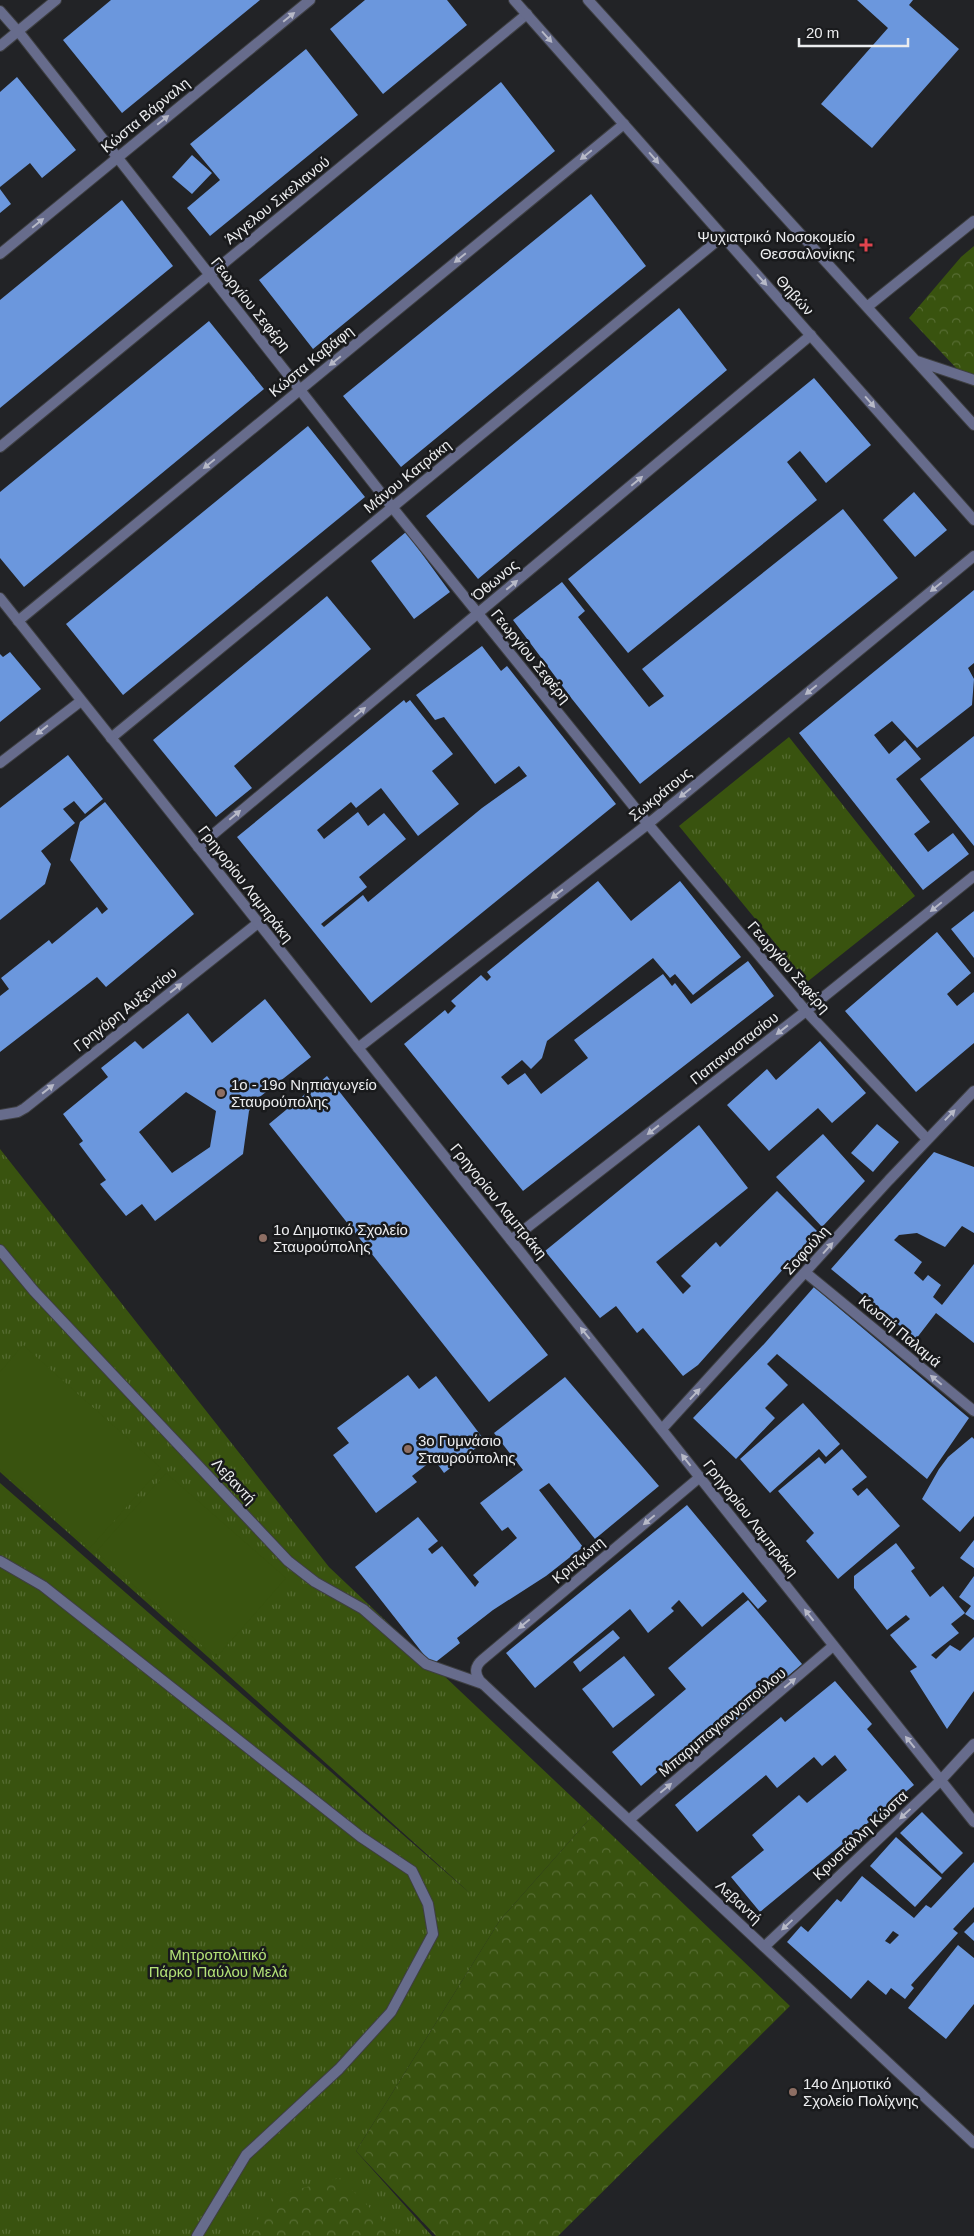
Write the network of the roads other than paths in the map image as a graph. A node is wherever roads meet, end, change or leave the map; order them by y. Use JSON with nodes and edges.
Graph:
{"nodes":[{"id":1,"x":56,"y":0,"type":"edge"},
{"id":2,"x":310,"y":0,"type":"edge"},
{"id":3,"x":514,"y":0,"type":"edge"},
{"id":4,"x":588,"y":0,"type":"edge"},
{"id":5,"x":0,"y":11,"type":"edge"},
{"id":6,"x":527,"y":14,"type":"junction"},
{"id":7,"x":18,"y":31,"type":"junction"},
{"id":8,"x":0,"y":46,"type":"edge"},
{"id":9,"x":624,"y":124,"type":"junction"},
{"id":10,"x":118,"y":157,"type":"junction"},
{"id":11,"x":974,"y":221,"type":"edge"},
{"id":12,"x":723,"y":236,"type":"junction"},
{"id":13,"x":0,"y":254,"type":"edge"},
{"id":14,"x":209,"y":276,"type":"junction"},
{"id":15,"x":867,"y":306,"type":"junction"},
{"id":16,"x":811,"y":335,"type":"junction"},
{"id":17,"x":916,"y":361,"type":"junction"},
{"id":18,"x":974,"y":380,"type":"edge"},
{"id":19,"x":300,"y":389,"type":"junction"},
{"id":20,"x":974,"y":425,"type":"edge"},
{"id":21,"x":0,"y":447,"type":"edge"},
{"id":22,"x":392,"y":507,"type":"junction"},
{"id":23,"x":974,"y":520,"type":"edge"},
{"id":24,"x":974,"y":556,"type":"edge"},
{"id":25,"x":0,"y":598,"type":"edge"},
{"id":26,"x":478,"y":613,"type":"junction"},
{"id":27,"x":18,"y":621,"type":"junction"},
{"id":28,"x":81,"y":701,"type":"junction"},
{"id":29,"x":111,"y":738,"type":"junction"},
{"id":30,"x":0,"y":763,"type":"edge"},
{"id":31,"x":648,"y":824,"type":"junction"},
{"id":32,"x":198,"y":847,"type":"junction"},
{"id":33,"x":974,"y":876,"type":"edge"},
{"id":34,"x":258,"y":923,"type":"junction"},
{"id":35,"x":806,"y":1011,"type":"junction"},
{"id":36,"x":358,"y":1048,"type":"junction"},
{"id":37,"x":974,"y":1092,"type":"edge"},
{"id":38,"x":4,"y":1115,"type":"edge"},
{"id":39,"x":927,"y":1139,"type":"junction"},
{"id":40,"x":512,"y":1240,"type":"junction"},
{"id":41,"x":0,"y":1250,"type":"edge"},
{"id":42,"x":806,"y":1273,"type":"junction"},
{"id":43,"x":974,"y":1411,"type":"edge"},
{"id":44,"x":662,"y":1429,"type":"junction"},
{"id":45,"x":700,"y":1477,"type":"junction"},
{"id":46,"x":0,"y":1561,"type":"edge"},
{"id":47,"x":833,"y":1646,"type":"junction"},
{"id":48,"x":476,"y":1667,"type":"joint"},
{"id":49,"x":483,"y":1684,"type":"junction"},
{"id":50,"x":974,"y":1744,"type":"edge"},
{"id":51,"x":941,"y":1780,"type":"junction"},
{"id":52,"x":629,"y":1820,"type":"junction"},
{"id":53,"x":974,"y":1822,"type":"edge"},
{"id":54,"x":765,"y":1946,"type":"junction"},
{"id":55,"x":974,"y":2143,"type":"edge"},
{"id":56,"x":197,"y":2236,"type":"edge"}],
"edges":[{"from":1,"to":7,"type":"street"},
{"from":10,"to":2,"type":"street","name":"Κώστα Βάρναλη","one_way":true},
{"from":3,"to":6,"type":"street","name":"Θηβών"},
{"from":4,"to":15,"type":"street"},
{"from":5,"to":7,"type":"street","name":"Γεωργίου Σεφέρη"},
{"from":6,"to":9,"type":"street","name":"Θηβών","one_way":true},
{"from":6,"to":14,"type":"street","name":"Άγγελου Σικελιανού"},
{"from":7,"to":8,"type":"street"},
{"from":7,"to":10,"type":"street","name":"Γεωργίου Σεφέρη"},
{"from":9,"to":12,"type":"street","name":"Θηβών","one_way":true},
{"from":9,"to":19,"type":"street","name":"Κώστα Καβάφη","one_way":true},
{"from":13,"to":10,"type":"street","name":"Κώστα Βάρναλη","one_way":true},
{"from":10,"to":14,"type":"street","name":"Γεωργίου Σεφέρη"},
{"from":11,"to":15,"type":"street"},
{"from":12,"to":16,"type":"street","name":"Θηβών","one_way":true},
{"from":12,"to":22,"type":"street","name":"Μάνου Κατράκη"},
{"from":14,"to":19,"type":"street","name":"Γεωργίου Σεφέρη"},
{"from":14,"to":21,"type":"street","name":"Άγγελου Σικελιανού"},
{"from":15,"to":17,"type":"street"},
{"from":16,"to":23,"type":"street","name":"Θηβών","one_way":true},
{"from":26,"to":16,"type":"street","name":"Όθωνος","one_way":true},
{"from":17,"to":18,"type":"street"},
{"from":17,"to":20,"type":"street"},
{"from":19,"to":22,"type":"street","name":"Γεωργίου Σεφέρη"},
{"from":19,"to":27,"type":"street","name":"Κώστα Καβάφη","one_way":true},
{"from":22,"to":26,"type":"street","name":"Γεωργίου Σεφέρη"},
{"from":22,"to":29,"type":"street","name":"Μάνου Κατράκη"},
{"from":24,"to":31,"type":"street","name":"Σωκράτους","one_way":true},
{"from":25,"to":27,"type":"street","name":"Γρηγορίου Λαμπράκη"},
{"from":26,"to":31,"type":"street","name":"Γεωργίου Σεφέρη"},
{"from":32,"to":26,"type":"street","name":"Όθωνος","one_way":true},
{"from":27,"to":28,"type":"street","name":"Γρηγορίου Λαμπράκη"},
{"from":28,"to":29,"type":"street","name":"Γρηγορίου Λαμπράκη"},
{"from":28,"to":30,"type":"street","one_way":true},
{"from":29,"to":32,"type":"street","name":"Γρηγορίου Λαμπράκη"},
{"from":31,"to":35,"type":"street","name":"Γεωργίου Σεφέρη"},
{"from":31,"to":36,"type":"street","name":"Σωκράτους","one_way":true},
{"from":32,"to":34,"type":"street","name":"Γρηγορίου Λαμπράκη"},
{"from":33,"to":35,"type":"street","name":"Παπαναστασίου","one_way":true},
{"from":34,"to":36,"type":"street","name":"Γρηγορίου Λαμπράκη"},
{"from":38,"to":34,"type":"street","name":"Γρηγόρη Αυξεντίου","one_way":true},
{"from":35,"to":39,"type":"street","name":"Γεωργίου Σεφέρη"},
{"from":35,"to":40,"type":"street","name":"Παπαναστασίου","one_way":true},
{"from":36,"to":40,"type":"street","name":"Γρηγορίου Λαμπράκη"},
{"from":39,"to":37,"type":"street","name":"Σοφούλη","one_way":true},
{"from":42,"to":39,"type":"street","name":"Σοφούλη","one_way":true},
{"from":44,"to":40,"type":"street","name":"Γρηγορίου Λαμπράκη","one_way":true},
{"from":41,"to":49,"type":"street","name":"Λεβαντή"},
{"from":43,"to":42,"type":"street","name":"Κωστή Παλαμά","one_way":true},
{"from":44,"to":42,"type":"street","name":"Σοφούλη","one_way":true},
{"from":45,"to":44,"type":"street","name":"Γρηγορίου Λαμπράκη","one_way":true},
{"from":47,"to":45,"type":"street","name":"Γρηγορίου Λαμπράκη","one_way":true},
{"from":45,"to":48,"type":"street","name":"Κριτζιώτη","one_way":true},
{"from":46,"to":56,"type":"street"},
{"from":51,"to":47,"type":"street","name":"Γρηγορίου Λαμπράκη","one_way":true},
{"from":52,"to":47,"type":"street","name":"Μπαρμπαγιαννοπούλου","one_way":true},
{"from":48,"to":49,"type":"street","name":"Λεβαντή"},
{"from":49,"to":52,"type":"street","name":"Λεβαντή"},
{"from":50,"to":51,"type":"street","name":"Κρυστάλλη Κώστα"},
{"from":51,"to":53,"type":"street","name":"Γρηγορίου Λαμπράκη"},
{"from":51,"to":54,"type":"street","name":"Κρυστάλλη Κώστα","one_way":true},
{"from":52,"to":54,"type":"street","name":"Λεβαντή"},
{"from":54,"to":55,"type":"street","name":"Λεβαντή"}]}
